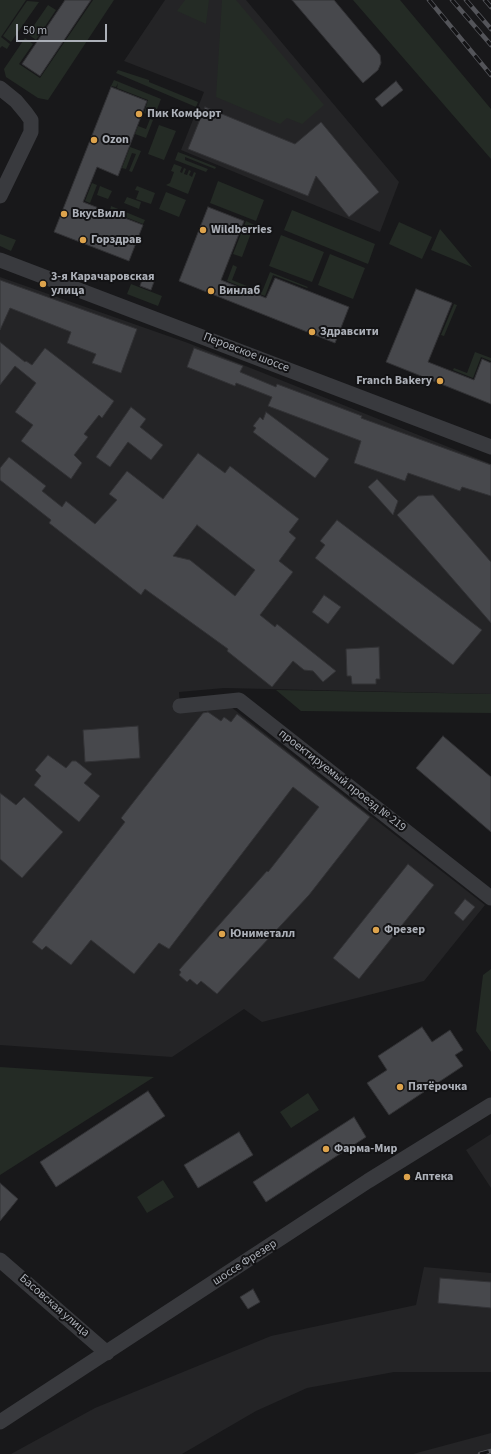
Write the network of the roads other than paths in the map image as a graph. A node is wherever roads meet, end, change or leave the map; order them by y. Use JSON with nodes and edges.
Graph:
{"nodes":[{"id":1,"x":0,"y":88,"type":"edge"},
{"id":2,"x":0,"y":196,"type":"edge"},
{"id":3,"x":0,"y":260,"type":"edge"},
{"id":4,"x":491,"y":447,"type":"edge"},
{"id":5,"x":180,"y":706,"type":"dead end"},
{"id":6,"x":491,"y":898,"type":"edge"},
{"id":7,"x":491,"y":1105,"type":"edge"},
{"id":8,"x":0,"y":1260,"type":"edge"},
{"id":9,"x":107,"y":1353,"type":"junction"},
{"id":10,"x":0,"y":1422,"type":"edge"}],
"edges":[{"from":1,"to":2,"type":"street"},
{"from":3,"to":4,"type":"street","name":"Перовское шоссе"},
{"from":5,"to":6,"type":"street","name":"проектируемый проезд № 219"},
{"from":7,"to":9,"type":"street","name":"шоссе Фрезер"},
{"from":8,"to":9,"type":"street","name":"Басовская улица"},
{"from":9,"to":10,"type":"street","name":"шоссе Фрезер"}]}
